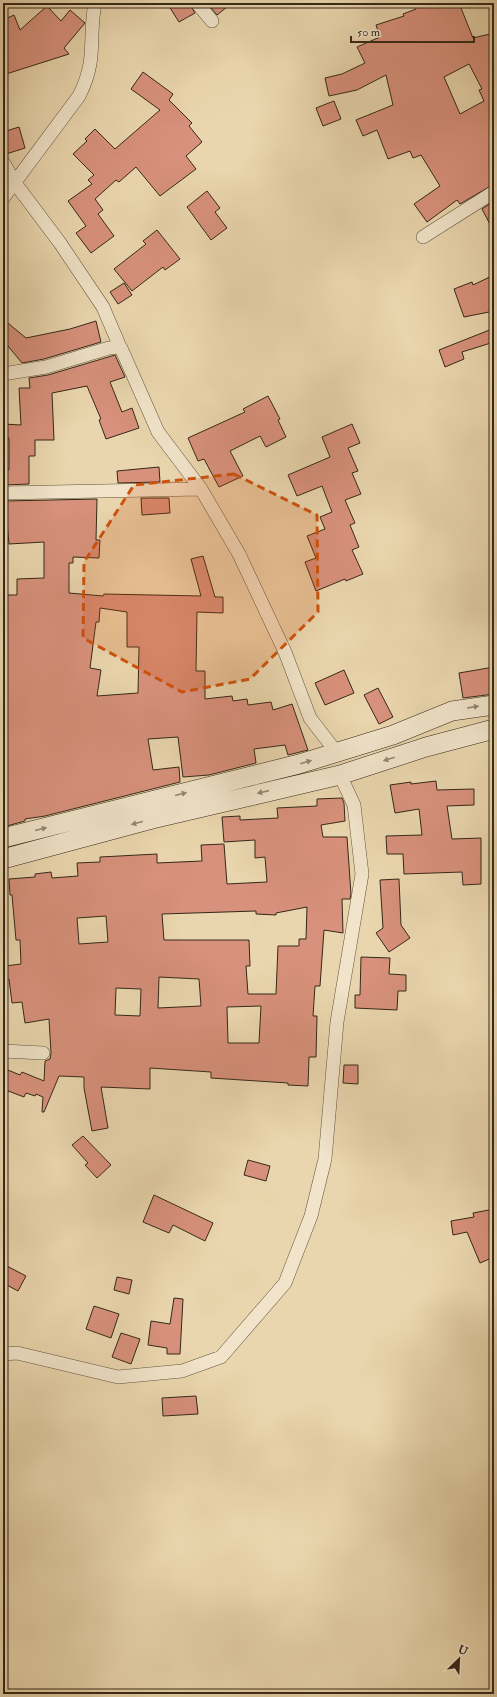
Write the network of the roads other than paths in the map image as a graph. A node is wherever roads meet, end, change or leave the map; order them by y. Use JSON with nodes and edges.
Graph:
{"nodes":[{"id":1,"x":95,"y":3,"type":"edge"},
{"id":2,"x":197,"y":3,"type":"edge"},
{"id":3,"x":212,"y":21,"type":"dead end"},
{"id":4,"x":3,"y":162,"type":"edge"},
{"id":5,"x":15,"y":183,"type":"junction"},
{"id":6,"x":494,"y":192,"type":"edge"},
{"id":7,"x":3,"y":198,"type":"edge"},
{"id":8,"x":422,"y":237,"type":"dead end"},
{"id":9,"x":120,"y":347,"type":"junction"},
{"id":10,"x":3,"y":374,"type":"edge"},
{"id":11,"x":201,"y":489,"type":"junction"},
{"id":12,"x":3,"y":493,"type":"edge"},
{"id":13,"x":494,"y":705,"type":"edge"},
{"id":14,"x":494,"y":729,"type":"edge"},
{"id":15,"x":337,"y":753,"type":"junction"},
{"id":16,"x":340,"y":775,"type":"junction"},
{"id":17,"x":3,"y":838,"type":"edge"},
{"id":18,"x":3,"y":859,"type":"edge"},
{"id":19,"x":3,"y":1051,"type":"edge"},
{"id":20,"x":43,"y":1053,"type":"dead end"},
{"id":21,"x":3,"y":1354,"type":"edge"}],
"edges":[{"from":1,"to":5,"type":"street"},
{"from":2,"to":3,"type":"street"},
{"from":4,"to":5,"type":"street"},
{"from":5,"to":7,"type":"street"},
{"from":5,"to":9,"type":"street"},
{"from":6,"to":8,"type":"street"},
{"from":9,"to":10,"type":"street"},
{"from":9,"to":11,"type":"street"},
{"from":11,"to":12,"type":"street"},
{"from":11,"to":15,"type":"street"},
{"from":15,"to":13,"type":"main road","one_way":true},
{"from":14,"to":16,"type":"main road","one_way":true},
{"from":17,"to":15,"type":"main road","one_way":true},
{"from":16,"to":18,"type":"main road","one_way":true},
{"from":16,"to":21,"type":"street"},
{"from":19,"to":20,"type":"street"}]}
